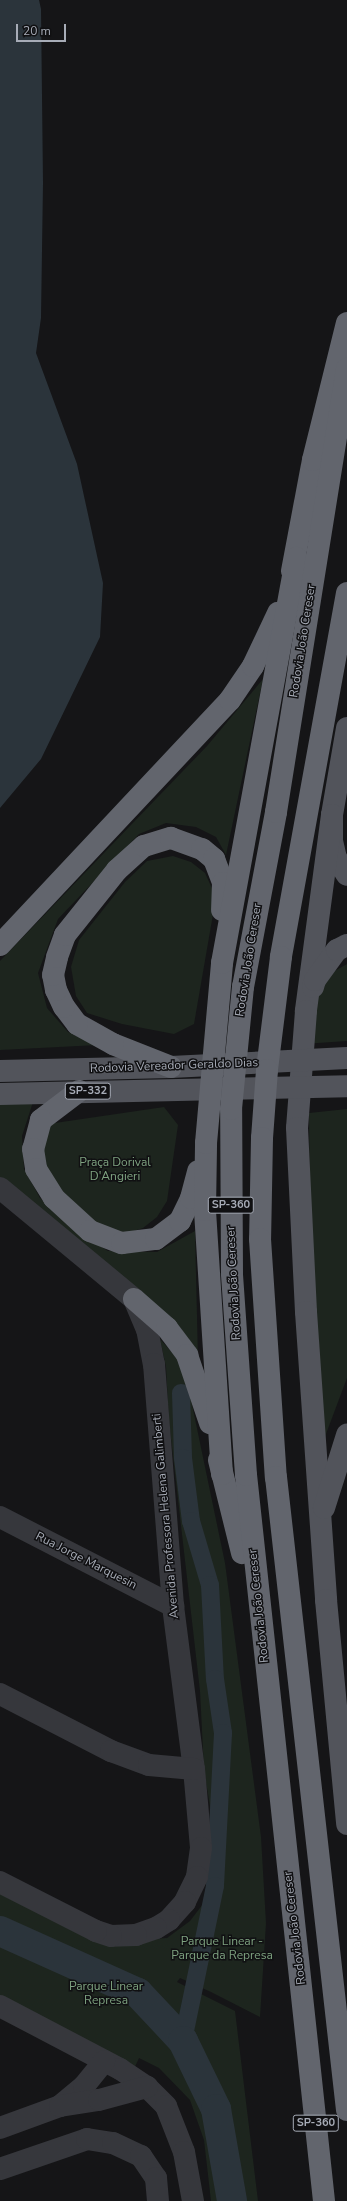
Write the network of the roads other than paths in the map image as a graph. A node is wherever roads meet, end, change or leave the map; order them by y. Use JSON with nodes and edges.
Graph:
{"nodes":[{"id":1,"x":347,"y":323,"type":"edge"},
{"id":2,"x":347,"y":369,"type":"edge"},
{"id":3,"x":296,"y":558,"type":"junction"},
{"id":4,"x":347,"y":593,"type":"edge"},
{"id":5,"x":347,"y":728,"type":"edge"},
{"id":6,"x":332,"y":815,"type":"junction"},
{"id":7,"x":347,"y":875,"type":"edge"},
{"id":8,"x":0,"y":945,"type":"edge"},
{"id":9,"x":347,"y":946,"type":"edge"},
{"id":10,"x":222,"y":963,"type":"junction"},
{"id":11,"x":306,"y":1011,"type":"junction"},
{"id":12,"x":347,"y":1058,"type":"edge"},
{"id":13,"x":171,"y":1067,"type":"junction"},
{"id":14,"x":0,"y":1071,"type":"edge"},
{"id":15,"x":336,"y":1085,"type":"edge"},
{"id":16,"x":79,"y":1092,"type":"junction"},
{"id":17,"x":0,"y":1094,"type":"edge"},
{"id":18,"x":206,"y":1143,"type":"junction"},
{"id":19,"x":1,"y":1189,"type":"edge"},
{"id":20,"x":134,"y":1299,"type":"junction"},
{"id":21,"x":347,"y":1435,"type":"edge"},
{"id":22,"x":222,"y":1474,"type":"junction"},
{"id":23,"x":0,"y":1517,"type":"edge"},
{"id":24,"x":321,"y":1518,"type":"junction"},
{"id":25,"x":173,"y":1606,"type":"junction"},
{"id":26,"x":259,"y":1616,"type":"junction"},
{"id":27,"x":0,"y":1694,"type":"edge"},
{"id":28,"x":194,"y":1769,"type":"junction"},
{"id":29,"x":347,"y":1824,"type":"edge"},
{"id":30,"x":0,"y":1882,"type":"edge"},
{"id":31,"x":0,"y":2006,"type":"edge"},
{"id":32,"x":104,"y":2061,"type":"junction"},
{"id":33,"x":147,"y":2087,"type":"junction"},
{"id":34,"x":312,"y":2092,"type":"junction"},
{"id":35,"x":60,"y":2106,"type":"junction"},
{"id":36,"x":347,"y":2110,"type":"edge"},
{"id":37,"x":0,"y":2128,"type":"edge"},
{"id":38,"x":0,"y":2169,"type":"edge"},
{"id":39,"x":158,"y":2201,"type":"edge"},
{"id":40,"x":193,"y":2201,"type":"edge"},
{"id":41,"x":312,"y":2201,"type":"edge"},
{"id":42,"x":324,"y":2201,"type":"edge"}],
"edges":[{"from":1,"to":3,"type":"highway"},
{"from":2,"to":26,"type":"highway","name":"Rodovia João Cereser","number":"SP-360"},
{"from":3,"to":8,"type":"highway"},
{"from":3,"to":10,"type":"highway"},
{"from":4,"to":36,"type":"highway","number":"SP-360"},
{"from":5,"to":6,"type":"main road"},
{"from":6,"to":7,"type":"main road"},
{"from":6,"to":11,"type":"main road"},
{"from":9,"to":11,"type":"main road"},
{"from":10,"to":13,"type":"highway"},
{"from":10,"to":18,"type":"highway"},
{"from":11,"to":24,"type":"main road"},
{"from":12,"to":13,"type":"main road","name":"Rodovia Vereador Geraldo Dias","number":"SP-332"},
{"from":13,"to":14,"type":"main road","name":"Rodovia Vereador Geraldo Dias","number":"SP-332"},
{"from":15,"to":16,"type":"main road","name":"Rodovia Vereador Geraldo Dias","number":"SP-332"},
{"from":16,"to":17,"type":"main road","name":"Rodovia Vereador Geraldo Dias","number":"SP-332"},
{"from":16,"to":18,"type":"highway"},
{"from":18,"to":22,"type":"highway"},
{"from":19,"to":20,"type":"street","name":"Avenida Professora Helena Galimberti"},
{"from":20,"to":22,"type":"highway"},
{"from":20,"to":25,"type":"street","name":"Avenida Professora Helena Galimberti"},
{"from":21,"to":24,"type":"main road"},
{"from":22,"to":26,"type":"highway"},
{"from":23,"to":25,"type":"street","name":"Rua Jorge Marquesin"},
{"from":24,"to":29,"type":"main road"},
{"from":25,"to":28,"type":"street","name":"Avenida Professora Helena Galimberti"},
{"from":26,"to":34,"type":"highway","name":"Rodovia João Cereser","number":"SP-360"},
{"from":27,"to":28,"type":"street"},
{"from":28,"to":30,"type":"street","name":"Avenida Professora Helena Galimberti"},
{"from":31,"to":32,"type":"street"},
{"from":32,"to":33,"type":"street"},
{"from":32,"to":35,"type":"street"},
{"from":33,"to":35,"type":"street"},
{"from":33,"to":40,"type":"street"},
{"from":34,"to":41,"type":"highway"},
{"from":34,"to":42,"type":"highway","name":"Rodovia João Cereser","number":"SP-360"},
{"from":35,"to":37,"type":"street"},
{"from":38,"to":39,"type":"street"}]}
